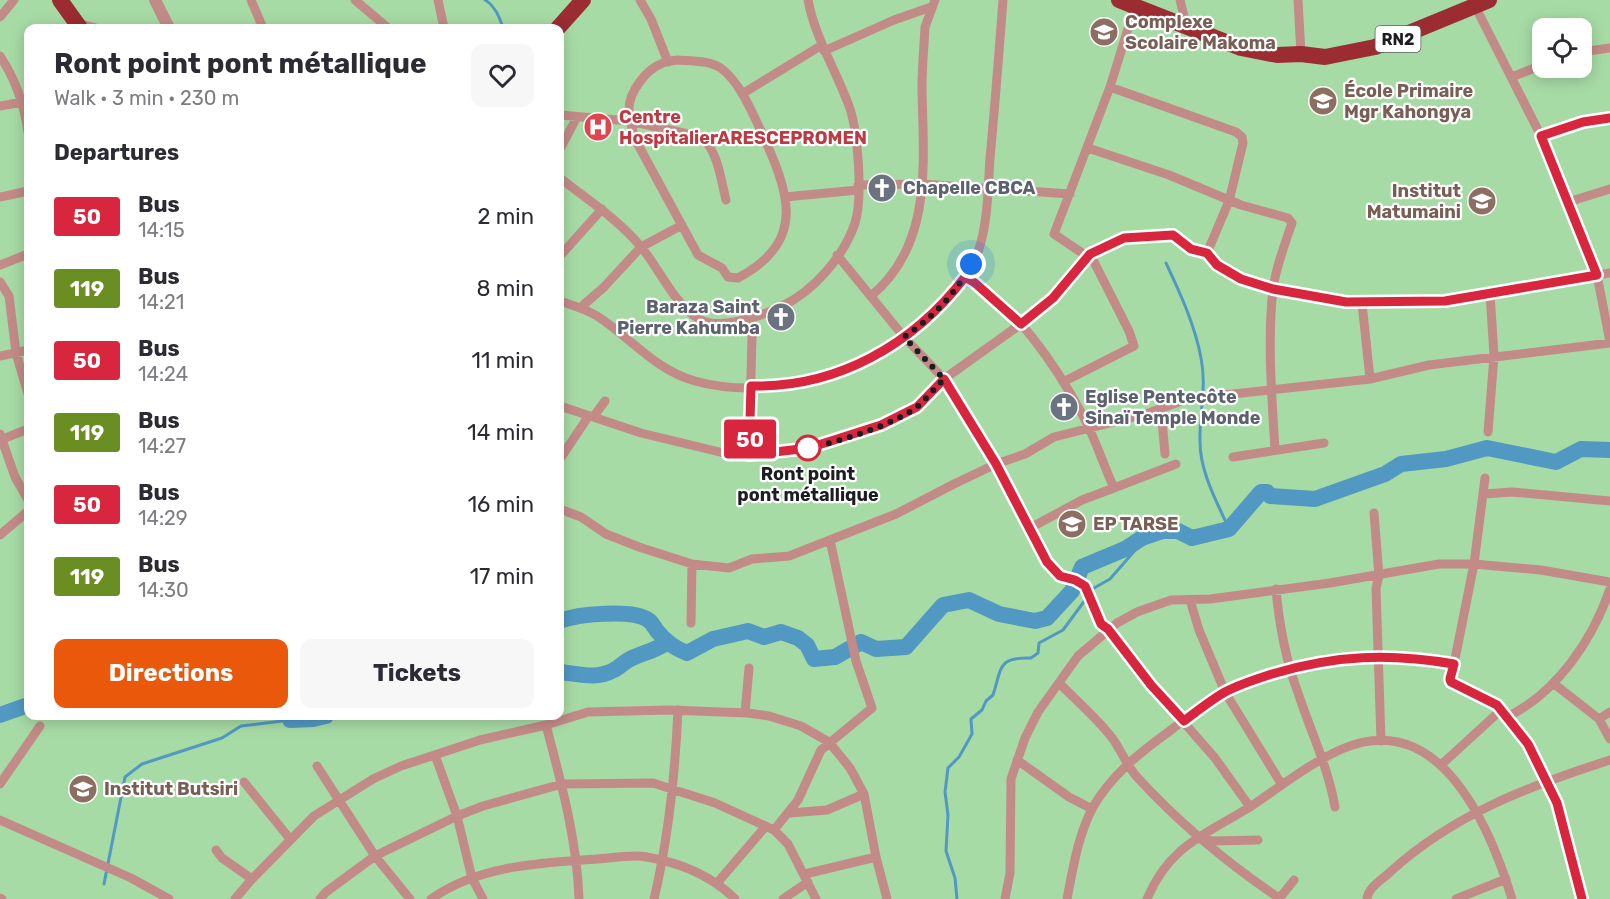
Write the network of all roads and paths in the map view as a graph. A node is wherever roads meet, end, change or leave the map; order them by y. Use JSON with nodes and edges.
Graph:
{"nodes":[{"id":1,"x":14,"y":0,"type":"edge"},
{"id":2,"x":60,"y":0,"type":"edge"},
{"id":3,"x":155,"y":0,"type":"edge"},
{"id":4,"x":251,"y":0,"type":"edge"},
{"id":5,"x":356,"y":0,"type":"edge"},
{"id":6,"x":438,"y":0,"type":"edge"},
{"id":7,"x":583,"y":0,"type":"edge"},
{"id":8,"x":640,"y":0,"type":"edge"},
{"id":9,"x":808,"y":0,"type":"edge"},
{"id":10,"x":1003,"y":0,"type":"edge"},
{"id":11,"x":1180,"y":0,"type":"edge"},
{"id":12,"x":1298,"y":0,"type":"edge"},
{"id":13,"x":1127,"y":3,"type":"edge"},
{"id":14,"x":1482,"y":3,"type":"edge"},
{"id":15,"x":933,"y":4,"type":"edge"},
{"id":16,"x":0,"y":17,"type":"edge"},
{"id":17,"x":78,"y":24,"type":"edge"},
{"id":18,"x":167,"y":24,"type":"edge"},
{"id":19,"x":261,"y":24,"type":"edge"},
{"id":20,"x":383,"y":24,"type":"edge"},
{"id":21,"x":443,"y":24,"type":"edge"},
{"id":22,"x":562,"y":24,"type":"edge"},
{"id":23,"x":1187,"y":28,"type":"junction"},
{"id":24,"x":823,"y":48,"type":"junction"},
{"id":25,"x":1610,"y":48,"type":"edge"},
{"id":26,"x":1592,"y":50,"type":"edge"},
{"id":27,"x":1301,"y":54,"type":"junction"},
{"id":28,"x":0,"y":56,"type":"edge"},
{"id":29,"x":668,"y":62,"type":"junction"},
{"id":30,"x":1532,"y":69,"type":"edge"},
{"id":31,"x":1512,"y":77,"type":"junction"},
{"id":32,"x":1110,"y":87,"type":"junction"},
{"id":33,"x":742,"y":94,"type":"junction"},
{"id":34,"x":24,"y":97,"type":"edge"},
{"id":35,"x":24,"y":101,"type":"edge"},
{"id":36,"x":0,"y":106,"type":"edge"},
{"id":37,"x":564,"y":115,"type":"edge"},
{"id":38,"x":577,"y":117,"type":"junction"},
{"id":39,"x":1610,"y":118,"type":"edge"},
{"id":40,"x":630,"y":121,"type":"junction"},
{"id":41,"x":1541,"y":136,"type":"junction"},
{"id":42,"x":564,"y":141,"type":"edge"},
{"id":43,"x":1088,"y":148,"type":"junction"},
{"id":44,"x":564,"y":181,"type":"edge"},
{"id":45,"x":922,"y":184,"type":"junction"},
{"id":46,"x":858,"y":188,"type":"junction"},
{"id":47,"x":988,"y":188,"type":"junction"},
{"id":48,"x":1610,"y":189,"type":"edge"},
{"id":49,"x":24,"y":192,"type":"edge"},
{"id":50,"x":1070,"y":194,"type":"junction"},
{"id":51,"x":0,"y":197,"type":"edge"},
{"id":52,"x":785,"y":197,"type":"junction"},
{"id":53,"x":726,"y":200,"type":"dead end"},
{"id":54,"x":1229,"y":201,"type":"junction"},
{"id":55,"x":1568,"y":202,"type":"junction"},
{"id":56,"x":602,"y":209,"type":"junction"},
{"id":57,"x":682,"y":225,"type":"junction"},
{"id":58,"x":641,"y":247,"type":"junction"},
{"id":59,"x":564,"y":252,"type":"edge"},
{"id":60,"x":1207,"y":253,"type":"junction"},
{"id":61,"x":837,"y":255,"type":"junction"},
{"id":62,"x":1089,"y":255,"type":"junction"},
{"id":63,"x":24,"y":256,"type":"edge"},
{"id":64,"x":0,"y":265,"type":"edge"},
{"id":65,"x":1610,"y":273,"type":"edge"},
{"id":66,"x":1597,"y":275,"type":"junction"},
{"id":67,"x":965,"y":277,"type":"junction"},
{"id":68,"x":0,"y":282,"type":"edge"},
{"id":69,"x":1273,"y":289,"type":"junction"},
{"id":70,"x":1490,"y":293,"type":"junction"},
{"id":71,"x":871,"y":296,"type":"junction"},
{"id":72,"x":564,"y":302,"type":"edge"},
{"id":73,"x":1362,"y":303,"type":"junction"},
{"id":74,"x":580,"y":308,"type":"junction"},
{"id":75,"x":749,"y":319,"type":"junction"},
{"id":76,"x":1021,"y":324,"type":"junction"},
{"id":77,"x":904,"y":337,"type":"junction"},
{"id":78,"x":1610,"y":343,"type":"edge"},
{"id":79,"x":24,"y":351,"type":"edge"},
{"id":80,"x":16,"y":353,"type":"junction"},
{"id":81,"x":0,"y":356,"type":"edge"},
{"id":82,"x":1494,"y":356,"type":"junction"},
{"id":83,"x":944,"y":379,"type":"junction"},
{"id":84,"x":1370,"y":379,"type":"junction"},
{"id":85,"x":24,"y":380,"type":"edge"},
{"id":86,"x":1063,"y":382,"type":"junction"},
{"id":87,"x":751,"y":386,"type":"junction"},
{"id":88,"x":1272,"y":390,"type":"junction"},
{"id":89,"x":605,"y":401,"type":"dead end"},
{"id":90,"x":564,"y":407,"type":"edge"},
{"id":91,"x":1161,"y":409,"type":"junction"},
{"id":92,"x":591,"y":416,"type":"junction"},
{"id":93,"x":24,"y":430,"type":"edge"},
{"id":94,"x":1089,"y":430,"type":"junction"},
{"id":95,"x":1488,"y":432,"type":"dead end"},
{"id":96,"x":1,"y":438,"type":"edge"},
{"id":97,"x":1324,"y":443,"type":"dead end"},
{"id":98,"x":1275,"y":450,"type":"junction"},
{"id":99,"x":564,"y":453,"type":"edge"},
{"id":100,"x":1166,"y":454,"type":"dead end"},
{"id":101,"x":749,"y":455,"type":"junction"},
{"id":102,"x":1233,"y":457,"type":"dead end"},
{"id":103,"x":996,"y":464,"type":"junction"},
{"id":104,"x":1176,"y":464,"type":"dead end"},
{"id":105,"x":1485,"y":478,"type":"dead end"},
{"id":106,"x":1113,"y":488,"type":"junction"},
{"id":107,"x":24,"y":493,"type":"edge"},
{"id":108,"x":1484,"y":494,"type":"junction"},
{"id":109,"x":1610,"y":501,"type":"edge"},
{"id":110,"x":564,"y":511,"type":"edge"},
{"id":111,"x":1374,"y":513,"type":"dead end"},
{"id":112,"x":24,"y":514,"type":"edge"},
{"id":113,"x":1030,"y":528,"type":"junction"},
{"id":114,"x":0,"y":535,"type":"edge"},
{"id":115,"x":830,"y":540,"type":"junction"},
{"id":116,"x":692,"y":564,"type":"junction"},
{"id":117,"x":1474,"y":564,"type":"junction"},
{"id":118,"x":1379,"y":576,"type":"junction"},
{"id":119,"x":1610,"y":582,"type":"edge"},
{"id":120,"x":1276,"y":589,"type":"junction"},
{"id":121,"x":1610,"y":589,"type":"edge"},
{"id":122,"x":1190,"y":600,"type":"junction"},
{"id":123,"x":692,"y":623,"type":"dead end"},
{"id":124,"x":1108,"y":629,"type":"junction"},
{"id":125,"x":1377,"y":656,"type":"junction"},
{"id":126,"x":1454,"y":664,"type":"junction"},
{"id":127,"x":749,"y":668,"type":"dead end"},
{"id":128,"x":1290,"y":669,"type":"junction"},
{"id":129,"x":1059,"y":683,"type":"junction"},
{"id":130,"x":1553,"y":683,"type":"junction"},
{"id":131,"x":1225,"y":692,"type":"junction"},
{"id":132,"x":678,"y":710,"type":"junction"},
{"id":133,"x":1610,"y":712,"type":"edge"},
{"id":134,"x":745,"y":713,"type":"junction"},
{"id":135,"x":1504,"y":714,"type":"junction"},
{"id":136,"x":564,"y":719,"type":"edge"},
{"id":137,"x":1599,"y":719,"type":"junction"},
{"id":138,"x":562,"y":720,"type":"edge"},
{"id":139,"x":1184,"y":721,"type":"junction"},
{"id":140,"x":546,"y":725,"type":"junction"},
{"id":141,"x":40,"y":726,"type":"dead end"},
{"id":142,"x":1610,"y":739,"type":"edge"},
{"id":143,"x":1381,"y":741,"type":"junction"},
{"id":144,"x":829,"y":742,"type":"junction"},
{"id":145,"x":435,"y":755,"type":"junction"},
{"id":146,"x":1324,"y":759,"type":"junction"},
{"id":147,"x":1017,"y":760,"type":"junction"},
{"id":148,"x":1610,"y":760,"type":"edge"},
{"id":149,"x":1442,"y":764,"type":"junction"},
{"id":150,"x":317,"y":766,"type":"dead end"},
{"id":151,"x":1127,"y":766,"type":"junction"},
{"id":152,"x":1547,"y":780,"type":"junction"},
{"id":153,"x":244,"y":782,"type":"dead end"},
{"id":154,"x":0,"y":784,"type":"edge"},
{"id":155,"x":562,"y":784,"type":"junction"},
{"id":156,"x":1282,"y":785,"type":"junction"},
{"id":157,"x":674,"y":789,"type":"junction"},
{"id":158,"x":864,"y":794,"type":"junction"},
{"id":159,"x":339,"y":802,"type":"junction"},
{"id":160,"x":1250,"y":807,"type":"junction"},
{"id":161,"x":1335,"y":807,"type":"dead end"},
{"id":162,"x":1092,"y":809,"type":"junction"},
{"id":163,"x":1475,"y":811,"type":"junction"},
{"id":164,"x":790,"y":813,"type":"junction"},
{"id":165,"x":457,"y":816,"type":"junction"},
{"id":166,"x":0,"y":820,"type":"edge"},
{"id":167,"x":770,"y":828,"type":"junction"},
{"id":168,"x":1198,"y":838,"type":"junction"},
{"id":169,"x":290,"y":839,"type":"junction"},
{"id":170,"x":1258,"y":840,"type":"dead end"},
{"id":171,"x":216,"y":850,"type":"dead end"},
{"id":172,"x":375,"y":856,"type":"junction"},
{"id":173,"x":876,"y":857,"type":"junction"},
{"id":174,"x":578,"y":861,"type":"junction"},
{"id":175,"x":663,"y":861,"type":"junction"},
{"id":176,"x":472,"y":878,"type":"junction"},
{"id":177,"x":806,"y":878,"type":"junction"},
{"id":178,"x":252,"y":879,"type":"junction"},
{"id":179,"x":1506,"y":879,"type":"junction"},
{"id":180,"x":1294,"y":880,"type":"dead end"},
{"id":181,"x":718,"y":882,"type":"junction"},
{"id":182,"x":169,"y":899,"type":"edge"},
{"id":183,"x":235,"y":899,"type":"edge"},
{"id":184,"x":321,"y":899,"type":"edge"},
{"id":185,"x":410,"y":899,"type":"edge"},
{"id":186,"x":431,"y":899,"type":"edge"},
{"id":187,"x":483,"y":899,"type":"edge"},
{"id":188,"x":579,"y":899,"type":"edge"},
{"id":189,"x":654,"y":899,"type":"edge"},
{"id":190,"x":735,"y":899,"type":"edge"},
{"id":191,"x":783,"y":899,"type":"edge"},
{"id":192,"x":816,"y":899,"type":"edge"},
{"id":193,"x":887,"y":899,"type":"edge"},
{"id":194,"x":1005,"y":899,"type":"edge"},
{"id":195,"x":1067,"y":899,"type":"edge"},
{"id":196,"x":1147,"y":899,"type":"edge"},
{"id":197,"x":1279,"y":899,"type":"edge"},
{"id":198,"x":1367,"y":899,"type":"edge"},
{"id":199,"x":1456,"y":899,"type":"edge"},
{"id":200,"x":1512,"y":899,"type":"edge"},
{"id":201,"x":1582,"y":899,"type":"edge"}],
"edges":[{"from":1,"to":16,"type":"street"},
{"from":2,"to":17,"type":"highway"},
{"from":3,"to":18,"type":"street"},
{"from":4,"to":19,"type":"street"},
{"from":5,"to":20,"type":"street"},
{"from":6,"to":21,"type":"street"},
{"from":7,"to":22,"type":"highway"},
{"from":8,"to":29,"type":"street"},
{"from":9,"to":24,"type":"street"},
{"from":10,"to":47,"type":"street"},
{"from":11,"to":23,"type":"street"},
{"from":12,"to":27,"type":"street"},
{"from":13,"to":23,"type":"highway","number":"RN2"},
{"from":13,"to":32,"type":"street"},
{"from":14,"to":27,"type":"highway","number":"RN2"},
{"from":14,"to":31,"type":"street"},
{"from":15,"to":24,"type":"street"},
{"from":15,"to":45,"type":"street"},
{"from":23,"to":27,"type":"highway","number":"RN2"},
{"from":24,"to":33,"type":"street"},
{"from":24,"to":46,"type":"street"},
{"from":25,"to":26,"type":"street"},
{"from":28,"to":34,"type":"street"},
{"from":29,"to":33,"type":"street"},
{"from":29,"to":40,"type":"street"},
{"from":30,"to":31,"type":"street"},
{"from":31,"to":41,"type":"street"},
{"from":32,"to":43,"type":"street"},
{"from":32,"to":54,"type":"street"},
{"from":33,"to":52,"type":"street"},
{"from":35,"to":36,"type":"street"},
{"from":37,"to":38,"type":"street"},
{"from":38,"to":40,"type":"street"},
{"from":38,"to":42,"type":"street"},
{"from":39,"to":41,"type":"street"},
{"from":40,"to":53,"type":"street"},
{"from":40,"to":57,"type":"street"},
{"from":41,"to":55,"type":"street"},
{"from":43,"to":50,"type":"street"},
{"from":43,"to":54,"type":"street"},
{"from":44,"to":56,"type":"street"},
{"from":45,"to":46,"type":"street"},
{"from":45,"to":47,"type":"street"},
{"from":45,"to":71,"type":"street"},
{"from":46,"to":52,"type":"street"},
{"from":46,"to":61,"type":"street"},
{"from":47,"to":50,"type":"street"},
{"from":47,"to":67,"type":"street"},
{"from":48,"to":55,"type":"street"},
{"from":49,"to":51,"type":"street"},
{"from":50,"to":62,"type":"street"},
{"from":52,"to":57,"type":"street"},
{"from":54,"to":60,"type":"street"},
{"from":54,"to":69,"type":"street"},
{"from":55,"to":66,"type":"street"},
{"from":56,"to":58,"type":"street"},
{"from":56,"to":59,"type":"street"},
{"from":57,"to":58,"type":"street"},
{"from":58,"to":74,"type":"street"},
{"from":58,"to":75,"type":"street"},
{"from":60,"to":62,"type":"street"},
{"from":60,"to":69,"type":"street"},
{"from":61,"to":71,"type":"street"},
{"from":61,"to":75,"type":"street"},
{"from":62,"to":76,"type":"street"},
{"from":62,"to":86,"type":"street"},
{"from":63,"to":64,"type":"street"},
{"from":65,"to":66,"type":"street"},
{"from":66,"to":70,"type":"street"},
{"from":66,"to":78,"type":"street"},
{"from":67,"to":76,"type":"street"},
{"from":67,"to":77,"type":"street"},
{"from":68,"to":80,"type":"street"},
{"from":69,"to":73,"type":"street"},
{"from":69,"to":88,"type":"street"},
{"from":70,"to":73,"type":"street"},
{"from":70,"to":82,"type":"street"},
{"from":71,"to":77,"type":"street"},
{"from":72,"to":74,"type":"street"},
{"from":73,"to":84,"type":"street"},
{"from":74,"to":87,"type":"street"},
{"from":75,"to":87,"type":"street"},
{"from":76,"to":83,"type":"street"},
{"from":76,"to":86,"type":"street"},
{"from":77,"to":83,"type":"street"},
{"from":77,"to":87,"type":"street"},
{"from":78,"to":82,"type":"street"},
{"from":79,"to":80,"type":"street"},
{"from":80,"to":81,"type":"street"},
{"from":80,"to":85,"type":"street"},
{"from":82,"to":84,"type":"street"},
{"from":82,"to":95,"type":"street"},
{"from":83,"to":101,"type":"street"},
{"from":83,"to":103,"type":"street"},
{"from":84,"to":88,"type":"street"},
{"from":86,"to":94,"type":"street"},
{"from":87,"to":101,"type":"street"},
{"from":88,"to":91,"type":"street"},
{"from":88,"to":98,"type":"street"},
{"from":89,"to":92,"type":"street"},
{"from":90,"to":92,"type":"street"},
{"from":91,"to":94,"type":"street"},
{"from":91,"to":100,"type":"street"},
{"from":92,"to":99,"type":"street"},
{"from":92,"to":101,"type":"street"},
{"from":93,"to":96,"type":"street"},
{"from":94,"to":103,"type":"street"},
{"from":94,"to":106,"type":"street"},
{"from":96,"to":107,"type":"street"},
{"from":97,"to":98,"type":"street"},
{"from":98,"to":102,"type":"street"},
{"from":103,"to":113,"type":"street"},
{"from":103,"to":115,"type":"street"},
{"from":104,"to":106,"type":"street"},
{"from":105,"to":108,"type":"street"},
{"from":106,"to":113,"type":"street"},
{"from":108,"to":109,"type":"street"},
{"from":108,"to":117,"type":"street"},
{"from":110,"to":116,"type":"street"},
{"from":111,"to":118,"type":"street"},
{"from":112,"to":114,"type":"street"},
{"from":113,"to":124,"type":"street"},
{"from":115,"to":116,"type":"street"},
{"from":115,"to":144,"type":"street"},
{"from":116,"to":123,"type":"street"},
{"from":117,"to":118,"type":"street"},
{"from":117,"to":119,"type":"street"},
{"from":117,"to":126,"type":"street"},
{"from":118,"to":120,"type":"street"},
{"from":118,"to":125,"type":"street"},
{"from":120,"to":122,"type":"street"},
{"from":120,"to":128,"type":"street"},
{"from":121,"to":130,"type":"street"},
{"from":122,"to":124,"type":"street"},
{"from":122,"to":131,"type":"street"},
{"from":124,"to":129,"type":"street"},
{"from":124,"to":139,"type":"street"},
{"from":125,"to":126,"type":"street"},
{"from":125,"to":128,"type":"street"},
{"from":125,"to":143,"type":"street"},
{"from":126,"to":135,"type":"street"},
{"from":127,"to":134,"type":"street"},
{"from":128,"to":131,"type":"street"},
{"from":128,"to":146,"type":"street"},
{"from":129,"to":147,"type":"street"},
{"from":129,"to":151,"type":"street"},
{"from":130,"to":135,"type":"street"},
{"from":130,"to":137,"type":"street"},
{"from":131,"to":139,"type":"street"},
{"from":131,"to":156,"type":"street"},
{"from":132,"to":134,"type":"street"},
{"from":132,"to":136,"type":"street"},
{"from":132,"to":157,"type":"street"},
{"from":133,"to":137,"type":"street"},
{"from":134,"to":144,"type":"street"},
{"from":135,"to":149,"type":"street"},
{"from":135,"to":152,"type":"street"},
{"from":137,"to":142,"type":"street"},
{"from":138,"to":140,"type":"street"},
{"from":139,"to":151,"type":"street"},
{"from":139,"to":160,"type":"street"},
{"from":140,"to":145,"type":"street"},
{"from":140,"to":155,"type":"street"},
{"from":141,"to":154,"type":"street"},
{"from":143,"to":146,"type":"street"},
{"from":143,"to":149,"type":"street"},
{"from":144,"to":158,"type":"street"},
{"from":144,"to":164,"type":"street"},
{"from":145,"to":159,"type":"street"},
{"from":145,"to":165,"type":"street"},
{"from":146,"to":156,"type":"street"},
{"from":146,"to":161,"type":"street"},
{"from":147,"to":162,"type":"street"},
{"from":147,"to":194,"type":"street"},
{"from":148,"to":152,"type":"street"},
{"from":149,"to":163,"type":"street"},
{"from":150,"to":159,"type":"street"},
{"from":151,"to":162,"type":"street"},
{"from":151,"to":168,"type":"street"},
{"from":152,"to":163,"type":"street"},
{"from":152,"to":201,"type":"street"},
{"from":153,"to":169,"type":"street"},
{"from":155,"to":157,"type":"street"},
{"from":155,"to":165,"type":"street"},
{"from":155,"to":174,"type":"street"},
{"from":156,"to":160,"type":"street"},
{"from":157,"to":167,"type":"street"},
{"from":157,"to":175,"type":"street"},
{"from":158,"to":164,"type":"street"},
{"from":158,"to":173,"type":"street"},
{"from":159,"to":169,"type":"street"},
{"from":159,"to":172,"type":"street"},
{"from":160,"to":168,"type":"street"},
{"from":162,"to":195,"type":"street"},
{"from":163,"to":179,"type":"street"},
{"from":163,"to":198,"type":"street"},
{"from":164,"to":167,"type":"street"},
{"from":165,"to":172,"type":"street"},
{"from":165,"to":176,"type":"street"},
{"from":166,"to":182,"type":"street"},
{"from":167,"to":177,"type":"street"},
{"from":167,"to":181,"type":"street"},
{"from":168,"to":170,"type":"street"},
{"from":168,"to":196,"type":"street"},
{"from":168,"to":197,"type":"street"},
{"from":169,"to":178,"type":"street"},
{"from":171,"to":178,"type":"street"},
{"from":172,"to":184,"type":"street"},
{"from":172,"to":185,"type":"street"},
{"from":173,"to":177,"type":"street"},
{"from":173,"to":193,"type":"street"},
{"from":174,"to":175,"type":"street"},
{"from":174,"to":176,"type":"street"},
{"from":174,"to":188,"type":"street"},
{"from":175,"to":181,"type":"street"},
{"from":175,"to":189,"type":"street"},
{"from":176,"to":186,"type":"street"},
{"from":176,"to":187,"type":"street"},
{"from":177,"to":191,"type":"street"},
{"from":177,"to":192,"type":"street"},
{"from":178,"to":183,"type":"street"},
{"from":179,"to":199,"type":"street"},
{"from":179,"to":200,"type":"street"},
{"from":180,"to":197,"type":"street"},
{"from":181,"to":190,"type":"street"}]}
